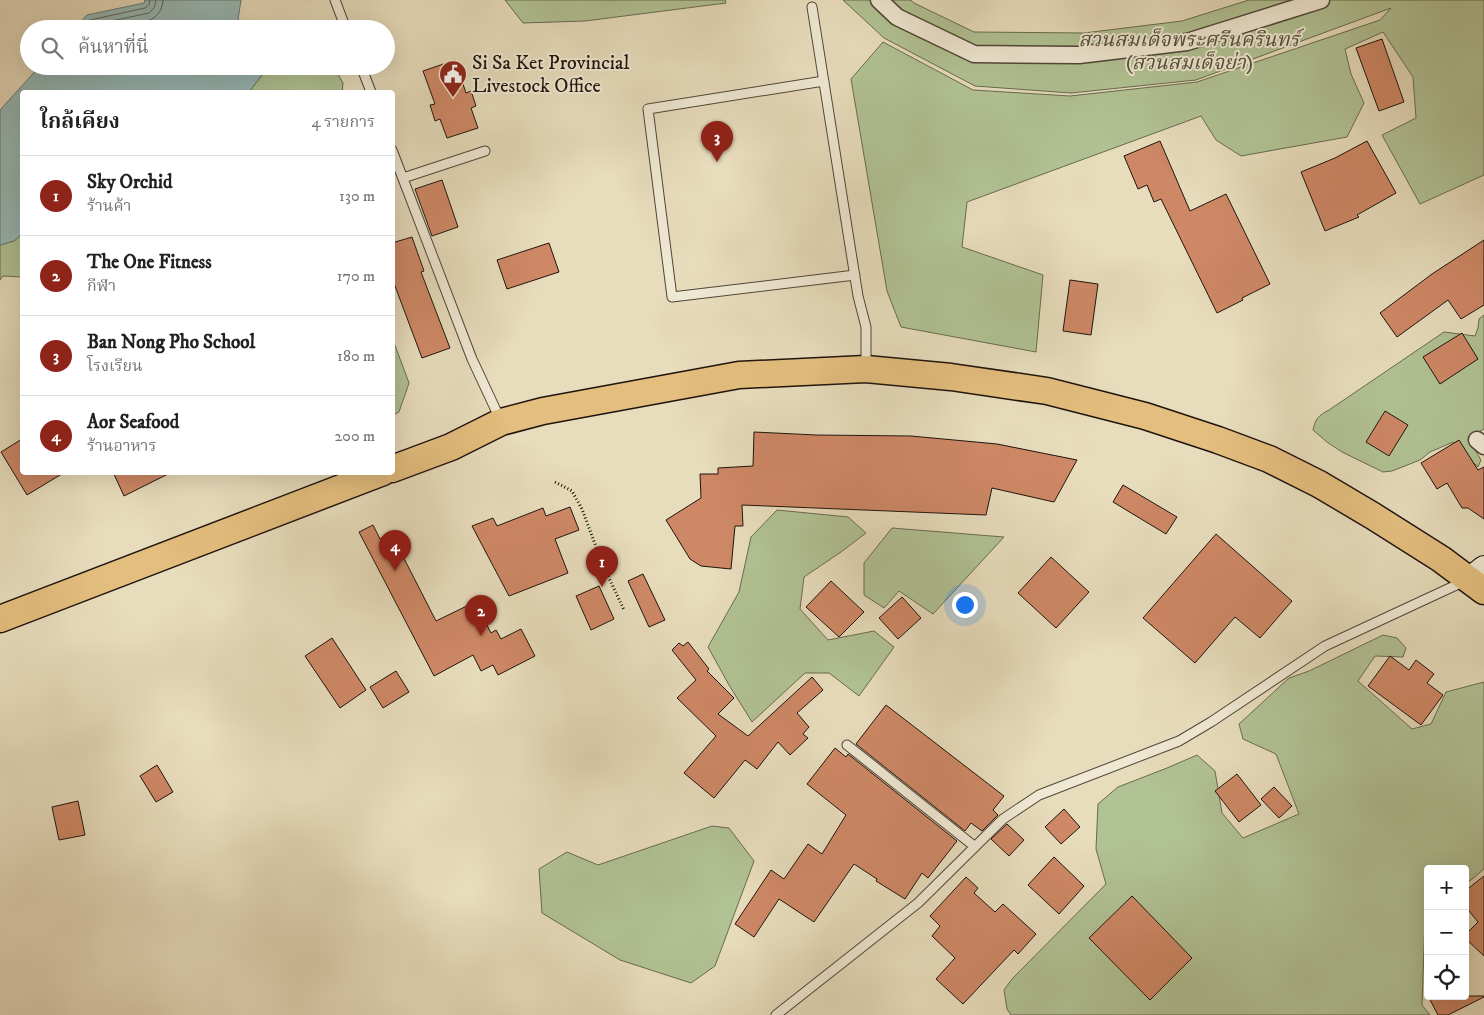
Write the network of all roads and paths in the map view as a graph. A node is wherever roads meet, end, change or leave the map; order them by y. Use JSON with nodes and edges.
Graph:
{"nodes":[{"id":1,"x":335,"y":0,"type":"edge"},
{"id":2,"x":879,"y":0,"type":"edge"},
{"id":3,"x":1321,"y":0,"type":"edge"},
{"id":4,"x":812,"y":7,"type":"dead end"},
{"id":5,"x":343,"y":20,"type":"edge"},
{"id":6,"x":364,"y":75,"type":"edge"},
{"id":7,"x":824,"y":81,"type":"junction"},
{"id":8,"x":370,"y":90,"type":"edge"},
{"id":9,"x":485,"y":151,"type":"dead end"},
{"id":10,"x":395,"y":158,"type":"edge"},
{"id":11,"x":403,"y":178,"type":"junction"},
{"id":12,"x":855,"y":275,"type":"junction"},
{"id":13,"x":866,"y":369,"type":"junction"},
{"id":14,"x":501,"y":422,"type":"junction"},
{"id":15,"x":395,"y":468,"type":"edge"},
{"id":16,"x":375,"y":475,"type":"edge"},
{"id":17,"x":555,"y":482,"type":"dead end"},
{"id":18,"x":1480,"y":579,"type":"edge"},
{"id":19,"x":624,"y":610,"type":"dead end"},
{"id":20,"x":0,"y":619,"type":"edge"},
{"id":21,"x":846,"y":746,"type":"dead end"},
{"id":22,"x":974,"y":846,"type":"junction"},
{"id":23,"x":776,"y":1015,"type":"edge"}],
"edges":[{"from":1,"to":5,"type":"lane"},
{"from":2,"to":3,"type":"street"},
{"from":4,"to":7,"type":"lane"},
{"from":6,"to":8,"type":"lane"},
{"from":7,"to":12,"type":"lane"},
{"from":7,"to":12,"type":"lane"},
{"from":9,"to":11,"type":"lane"},
{"from":10,"to":11,"type":"lane"},
{"from":11,"to":14,"type":"lane"},
{"from":12,"to":13,"type":"lane"},
{"from":13,"to":14,"type":"main road"},
{"from":13,"to":18,"type":"main road"},
{"from":14,"to":15,"type":"main road"},
{"from":16,"to":20,"type":"main road"},
{"from":17,"to":19,"type":"path"},
{"from":18,"to":22,"type":"lane"},
{"from":21,"to":22,"type":"lane"},
{"from":22,"to":23,"type":"lane"}]}
